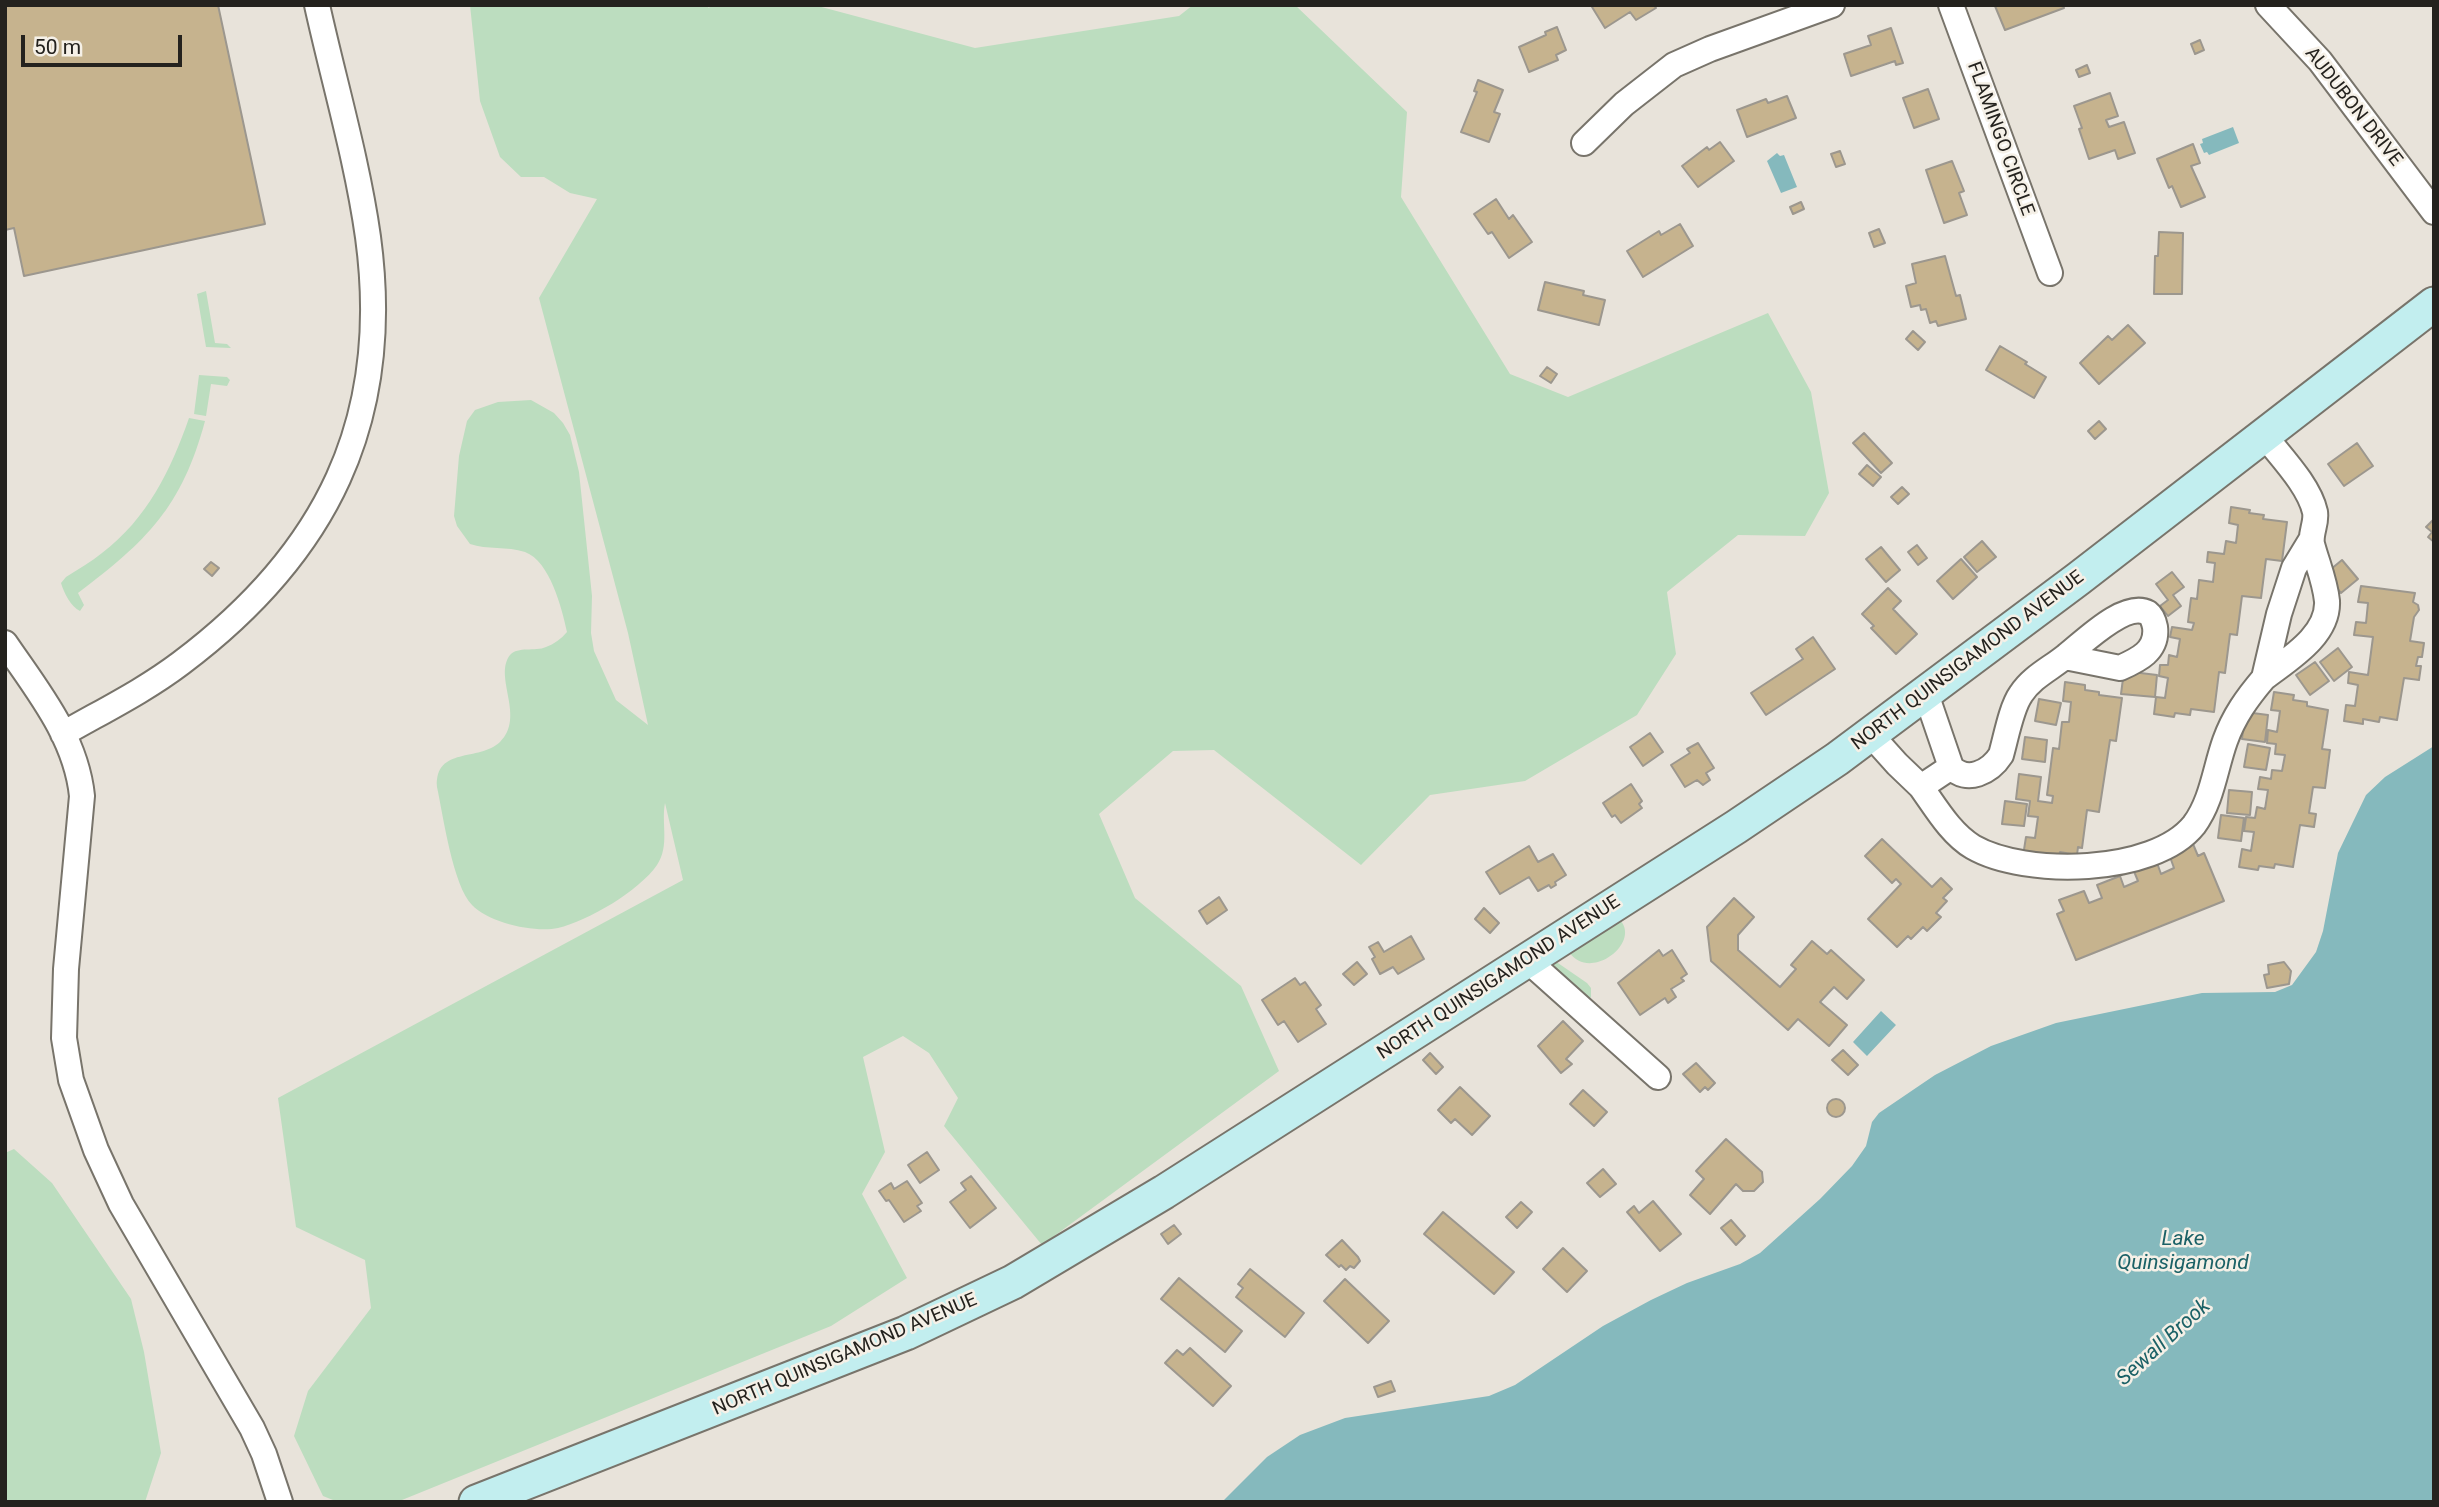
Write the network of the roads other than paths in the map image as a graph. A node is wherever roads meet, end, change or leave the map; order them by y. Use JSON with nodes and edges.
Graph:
{"nodes":[{"id":1,"x":317,"y":5,"type":"edge"},
{"id":2,"x":1832,"y":5,"type":"edge"},
{"id":3,"x":1951,"y":5,"type":"edge"},
{"id":4,"x":2268,"y":5,"type":"edge"},
{"id":5,"x":1584,"y":143,"type":"dead end"},
{"id":6,"x":2434,"y":212,"type":"edge"},
{"id":7,"x":2050,"y":273,"type":"dead end"},
{"id":8,"x":2434,"y":304,"type":"edge"},
{"id":9,"x":2264,"y":435,"type":"junction"},
{"id":10,"x":2311,"y":540,"type":"junction"},
{"id":11,"x":5,"y":643,"type":"edge"},
{"id":12,"x":2065,"y":657,"type":"dead end"},
{"id":13,"x":2264,"y":678,"type":"junction"},
{"id":14,"x":1926,"y":694,"type":"junction"},
{"id":15,"x":63,"y":734,"type":"junction"},
{"id":16,"x":1871,"y":734,"type":"junction"},
{"id":17,"x":1951,"y":766,"type":"junction"},
{"id":18,"x":1921,"y":787,"type":"junction"},
{"id":19,"x":1526,"y":959,"type":"junction"},
{"id":20,"x":1658,"y":1077,"type":"dead end"},
{"id":21,"x":280,"y":1502,"type":"edge"},
{"id":22,"x":476,"y":1502,"type":"edge"}],
"edges":[{"from":1,"to":15,"type":"street"},
{"from":2,"to":5,"type":"street"},
{"from":3,"to":7,"type":"street","name":"FLAMINGO CIRCLE"},
{"from":4,"to":6,"type":"street","name":"AUDUBON DRIVE"},
{"from":8,"to":9,"type":"main road","name":"NORTH QUINSIGAMOND AVENUE"},
{"from":9,"to":10,"type":"street"},
{"from":9,"to":14,"type":"main road","name":"NORTH QUINSIGAMOND AVENUE"},
{"from":10,"to":13,"type":"street"},
{"from":10,"to":13,"type":"street"},
{"from":11,"to":15,"type":"street"},
{"from":12,"to":17,"type":"street"},
{"from":13,"to":18,"type":"street"},
{"from":14,"to":16,"type":"main road","name":"NORTH QUINSIGAMOND AVENUE"},
{"from":14,"to":17,"type":"street"},
{"from":15,"to":21,"type":"street"},
{"from":16,"to":18,"type":"street"},
{"from":16,"to":19,"type":"main road","name":"NORTH QUINSIGAMOND AVENUE"},
{"from":17,"to":18,"type":"street"},
{"from":19,"to":20,"type":"street"},
{"from":19,"to":22,"type":"main road","name":"NORTH QUINSIGAMOND AVENUE"}]}
